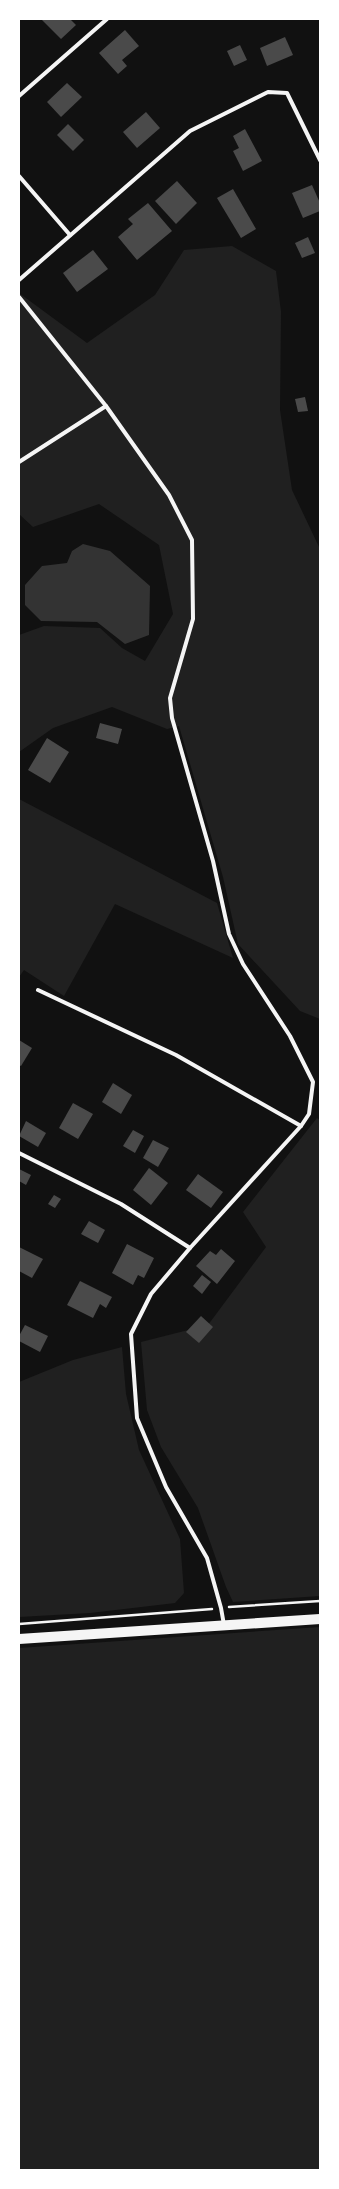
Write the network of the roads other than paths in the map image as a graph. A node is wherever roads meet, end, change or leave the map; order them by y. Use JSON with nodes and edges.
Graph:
{"nodes":[{"id":1,"x":107,"y":19,"type":"edge"},
{"id":2,"x":19,"y":96,"type":"edge"},
{"id":3,"x":320,"y":160,"type":"edge"},
{"id":4,"x":19,"y":176,"type":"edge"},
{"id":5,"x":70,"y":235,"type":"junction"},
{"id":6,"x":19,"y":280,"type":"edge"},
{"id":7,"x":19,"y":296,"type":"edge"},
{"id":8,"x":106,"y":406,"type":"junction"},
{"id":9,"x":19,"y":462,"type":"edge"},
{"id":10,"x":38,"y":990,"type":"dead end"},
{"id":11,"x":301,"y":1126,"type":"junction"},
{"id":12,"x":19,"y":1152,"type":"edge"},
{"id":13,"x":190,"y":1248,"type":"junction"},
{"id":14,"x":320,"y":1619,"type":"edge"},
{"id":15,"x":224,"y":1626,"type":"junction"},
{"id":16,"x":19,"y":1639,"type":"edge"}],
"edges":[{"from":1,"to":2,"type":"street"},
{"from":3,"to":5,"type":"street"},
{"from":4,"to":5,"type":"street"},
{"from":5,"to":6,"type":"street"},
{"from":7,"to":8,"type":"street"},
{"from":8,"to":9,"type":"street"},
{"from":8,"to":11,"type":"street"},
{"from":10,"to":11,"type":"street"},
{"from":11,"to":13,"type":"street"},
{"from":12,"to":13,"type":"street"},
{"from":13,"to":15,"type":"street"},
{"from":14,"to":15,"type":"main road"},
{"from":15,"to":16,"type":"main road"}]}
